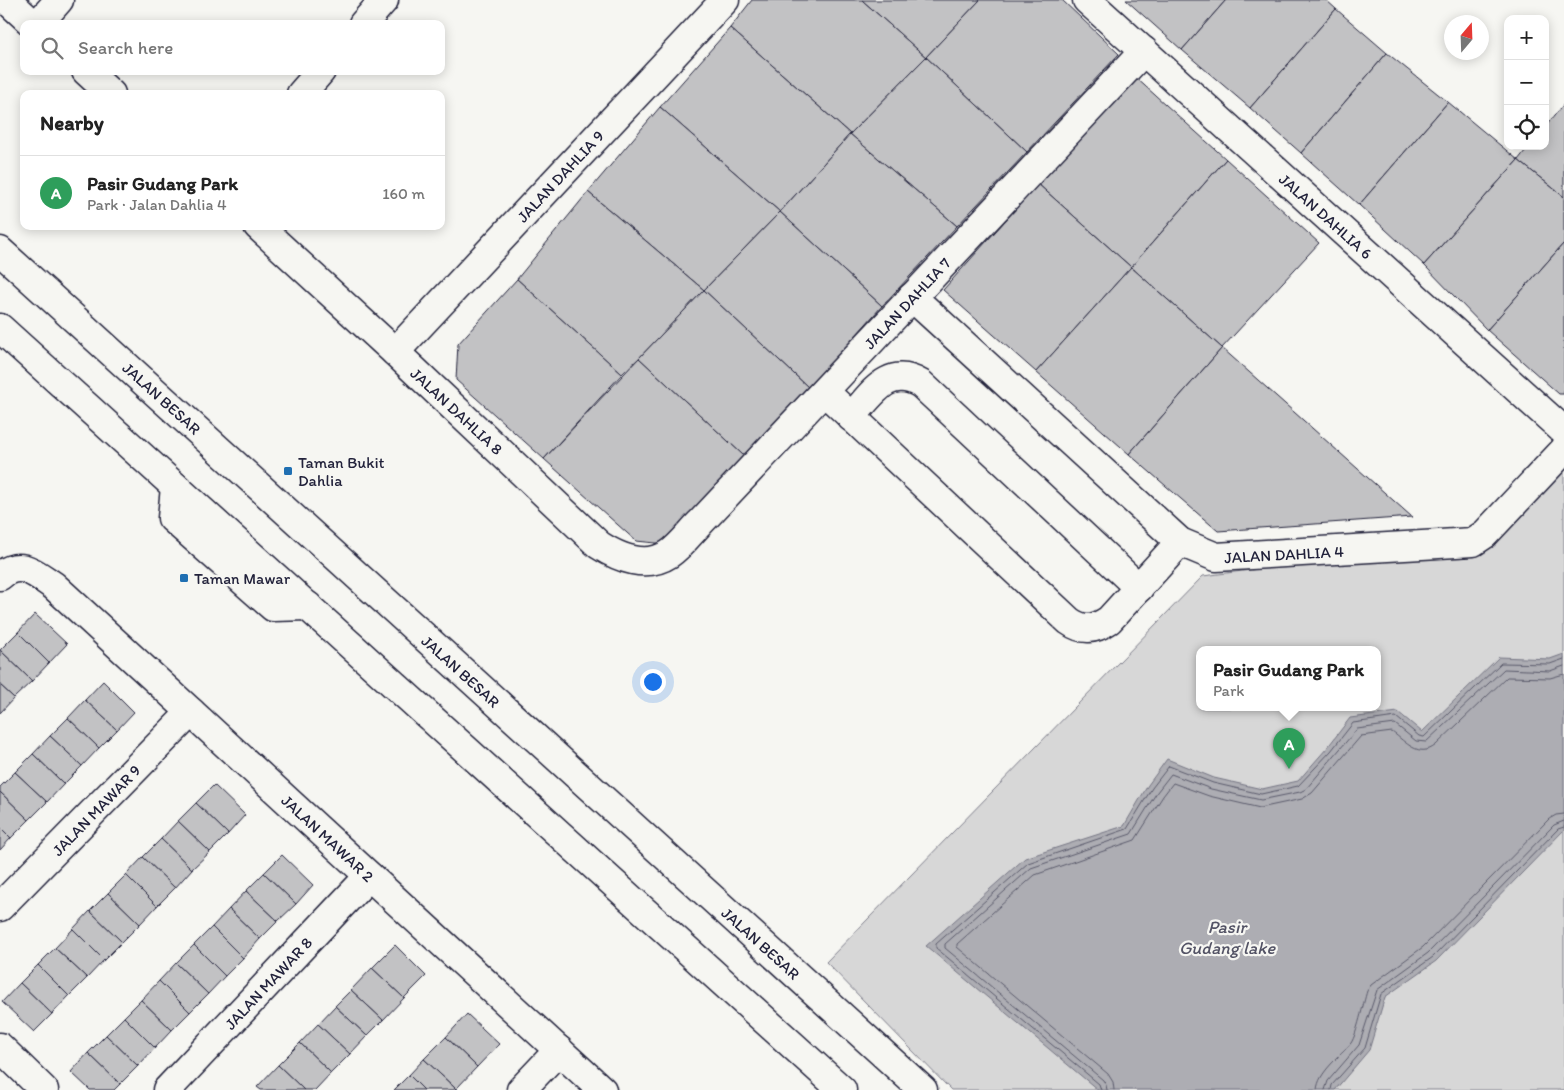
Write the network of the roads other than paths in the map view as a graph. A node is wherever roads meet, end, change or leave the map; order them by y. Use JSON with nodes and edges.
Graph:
{"nodes":[{"id":1,"x":7,"y":0,"type":"edge"},
{"id":2,"x":59,"y":0,"type":"edge"},
{"id":3,"x":384,"y":0,"type":"edge"},
{"id":4,"x":725,"y":0,"type":"edge"},
{"id":5,"x":1087,"y":0,"type":"edge"},
{"id":6,"x":29,"y":20,"type":"edge"},
{"id":7,"x":42,"y":20,"type":"edge"},
{"id":8,"x":366,"y":20,"type":"edge"},
{"id":9,"x":1144,"y":51,"type":"junction"},
{"id":10,"x":90,"y":75,"type":"edge"},
{"id":11,"x":318,"y":75,"type":"edge"},
{"id":12,"x":107,"y":90,"type":"edge"},
{"id":13,"x":304,"y":90,"type":"edge"},
{"id":14,"x":262,"y":230,"type":"edge"},
{"id":15,"x":0,"y":251,"type":"edge"},
{"id":16,"x":912,"y":297,"type":"junction"},
{"id":17,"x":0,"y":328,"type":"edge"},
{"id":18,"x":395,"y":352,"type":"junction"},
{"id":19,"x":825,"y":392,"type":"junction"},
{"id":20,"x":851,"y":416,"type":"junction"},
{"id":21,"x":1564,"y":431,"type":"edge"},
{"id":22,"x":1564,"y":450,"type":"edge"},
{"id":23,"x":1180,"y":542,"type":"junction"},
{"id":24,"x":669,"y":554,"type":"joint"},
{"id":25,"x":0,"y":576,"type":"edge"},
{"id":26,"x":1139,"y":588,"type":"junction"},
{"id":27,"x":191,"y":712,"type":"junction"},
{"id":28,"x":369,"y":876,"type":"junction"},
{"id":29,"x":0,"y":907,"type":"edge"},
{"id":30,"x":0,"y":1047,"type":"edge"},
{"id":31,"x":559,"y":1050,"type":"junction"},
{"id":32,"x":44,"y":1090,"type":"edge"},
{"id":33,"x":167,"y":1090,"type":"edge"},
{"id":34,"x":521,"y":1090,"type":"edge"},
{"id":35,"x":602,"y":1090,"type":"edge"},
{"id":36,"x":842,"y":1090,"type":"edge"},
{"id":37,"x":923,"y":1090,"type":"edge"}],
"edges":[{"from":1,"to":6,"type":"street"},
{"from":2,"to":7,"type":"street"},
{"from":3,"to":8,"type":"street"},
{"from":4,"to":18,"type":"street","name":"JALAN DAHLIA 9"},
{"from":5,"to":9,"type":"street","name":"JALAN DAHLIA 6"},
{"from":9,"to":16,"type":"street","name":"JALAN DAHLIA 7"},
{"from":9,"to":21,"type":"street","name":"JALAN DAHLIA 6"},
{"from":10,"to":12,"type":"street"},
{"from":11,"to":13,"type":"street"},
{"from":14,"to":18,"type":"street","name":"JALAN DAHLIA 8"},
{"from":15,"to":37,"type":"street","name":"JALAN BESAR"},
{"from":16,"to":19,"type":"street","name":"JALAN DAHLIA 7"},
{"from":16,"to":23,"type":"street","name":"JALAN DAHLIA 4"},
{"from":17,"to":36,"type":"street"},
{"from":18,"to":24,"type":"street","name":"JALAN DAHLIA 8"},
{"from":19,"to":20,"type":"street"},
{"from":19,"to":24,"type":"street","name":"JALAN DAHLIA 7"},
{"from":20,"to":26,"type":"street"},
{"from":20,"to":26,"type":"street"},
{"from":22,"to":23,"type":"street","name":"JALAN DAHLIA 4"},
{"from":23,"to":26,"type":"street"},
{"from":25,"to":27,"type":"street","name":"JALAN MAWAR 2"},
{"from":27,"to":28,"type":"street","name":"JALAN MAWAR 2"},
{"from":27,"to":29,"type":"street","name":"JALAN MAWAR 9"},
{"from":28,"to":31,"type":"street","name":"JALAN MAWAR 2"},
{"from":28,"to":33,"type":"street","name":"JALAN MAWAR 8"},
{"from":30,"to":32,"type":"street"},
{"from":31,"to":34,"type":"street"},
{"from":31,"to":35,"type":"street","name":"JALAN MAWAR 2"}]}
